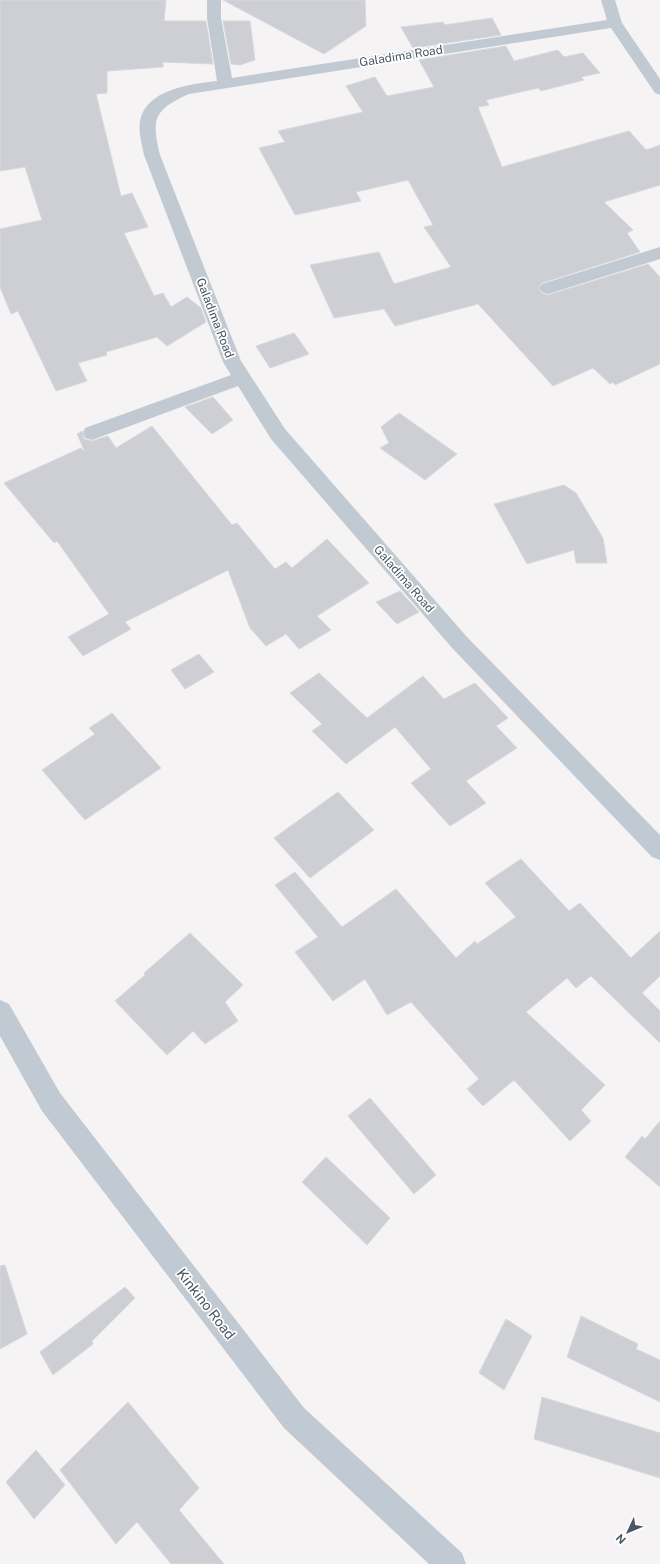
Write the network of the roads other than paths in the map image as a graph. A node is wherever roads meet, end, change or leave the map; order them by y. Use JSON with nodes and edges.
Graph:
{"nodes":[{"id":1,"x":214,"y":0,"type":"edge"},
{"id":2,"x":608,"y":0,"type":"edge"},
{"id":3,"x":615,"y":23,"type":"junction"},
{"id":4,"x":225,"y":84,"type":"junction"},
{"id":5,"x":660,"y":90,"type":"edge"},
{"id":6,"x":660,"y":253,"type":"edge"},
{"id":7,"x":548,"y":288,"type":"dead end"},
{"id":8,"x":242,"y":378,"type":"junction"},
{"id":9,"x":92,"y":432,"type":"dead end"},
{"id":10,"x":660,"y":850,"type":"edge"},
{"id":11,"x":0,"y":1012,"type":"edge"},
{"id":12,"x":451,"y":1564,"type":"edge"}],
"edges":[{"from":1,"to":4,"type":"street"},
{"from":2,"to":3,"type":"street"},
{"from":3,"to":4,"type":"street","name":"Galadima Road"},
{"from":3,"to":5,"type":"street"},
{"from":4,"to":8,"type":"street","name":"Galadima Road"},
{"from":6,"to":7,"type":"street"},
{"from":8,"to":9,"type":"street"},
{"from":8,"to":10,"type":"street","name":"Galadima Road"},
{"from":11,"to":12,"type":"street","name":"Kinkino Road"}]}
